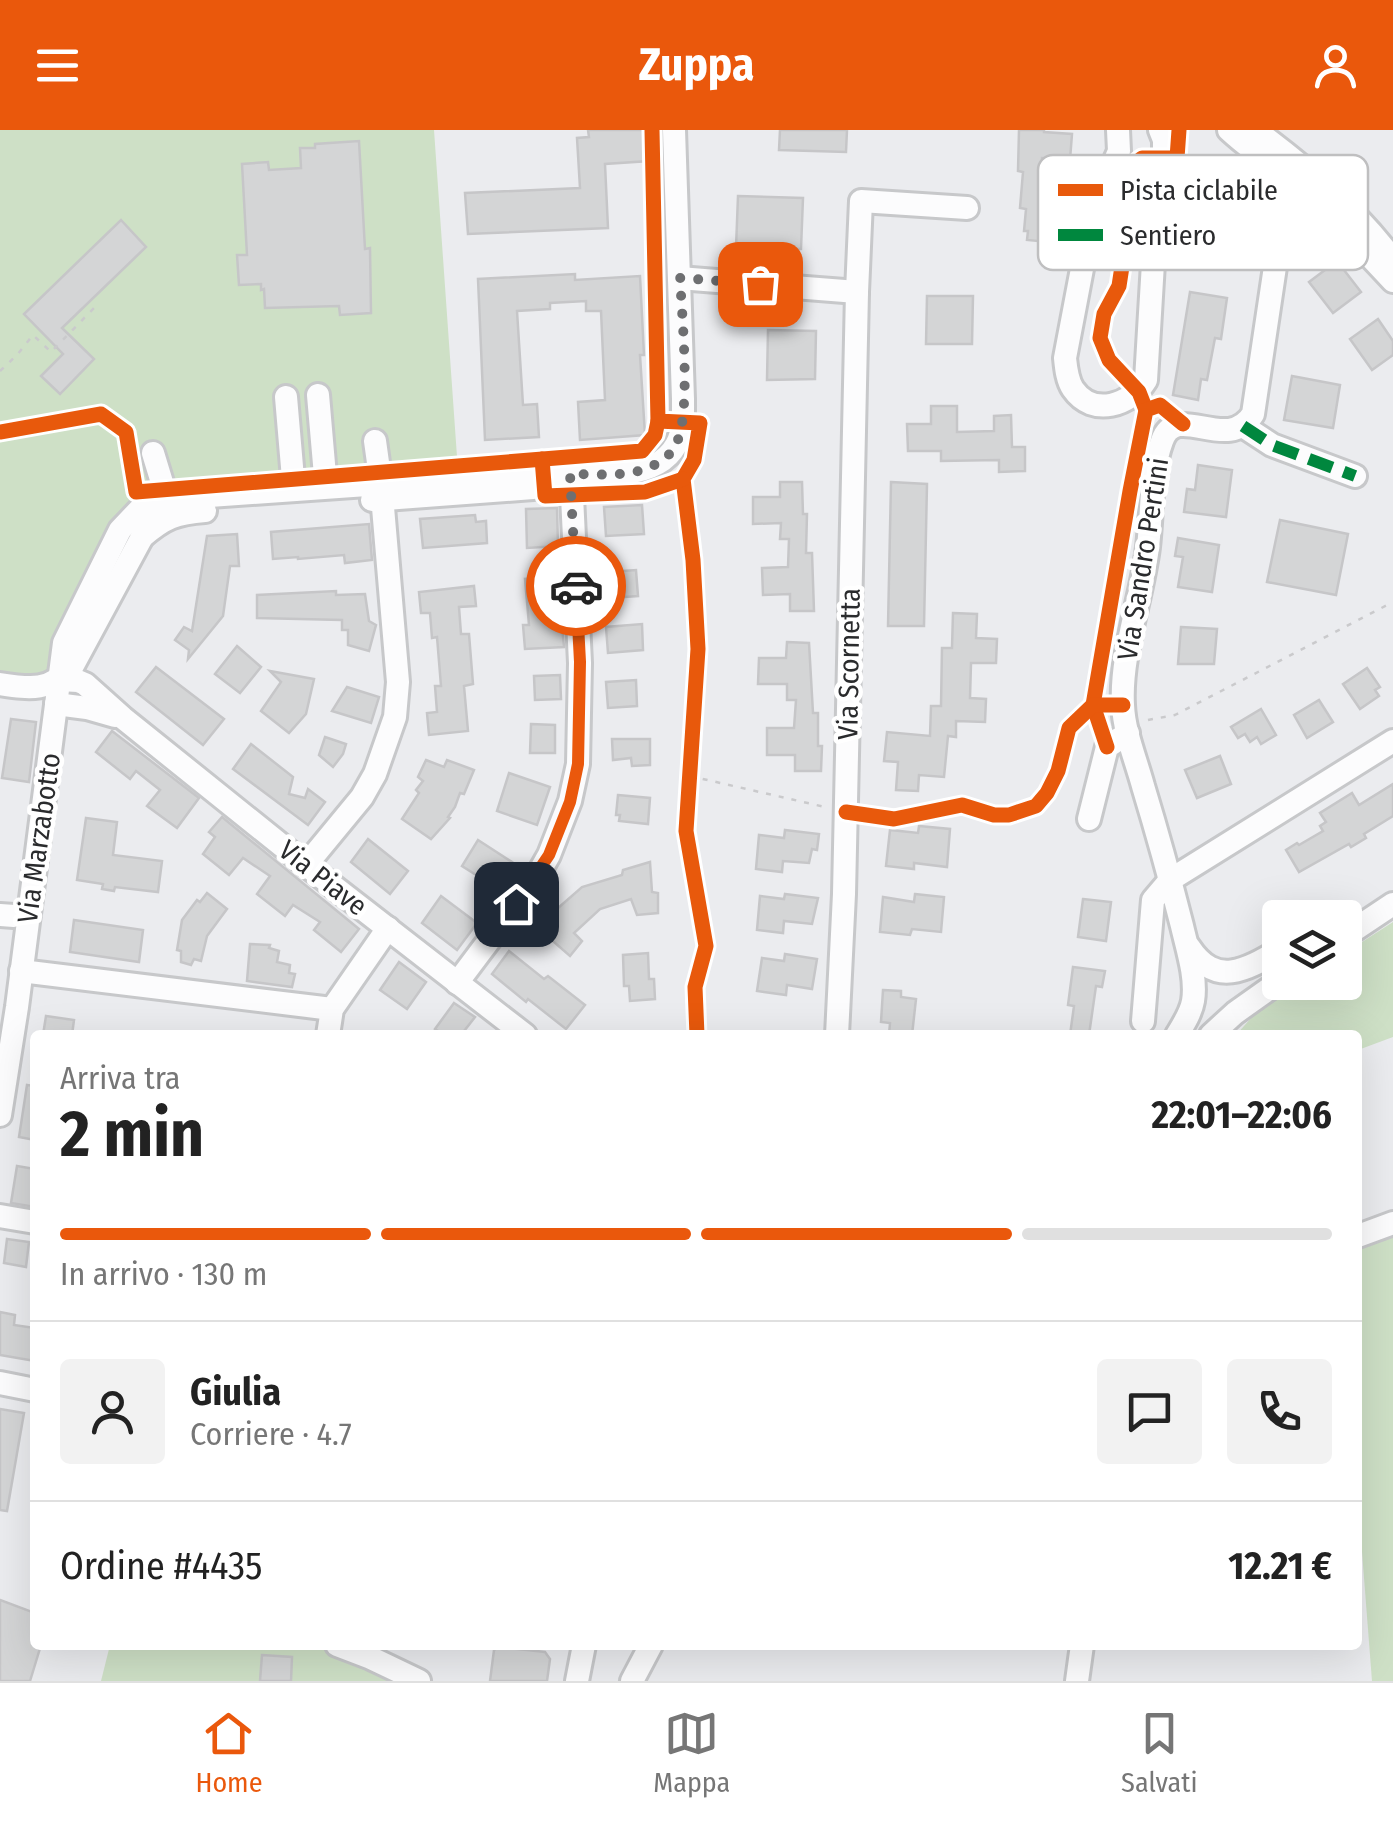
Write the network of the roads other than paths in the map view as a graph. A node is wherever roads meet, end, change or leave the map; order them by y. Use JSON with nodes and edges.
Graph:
{"nodes":[{"id":1,"x":674,"y":130,"type":"edge"},
{"id":2,"x":1118,"y":130,"type":"edge"},
{"id":3,"x":1160,"y":130,"type":"edge"},
{"id":4,"x":1229,"y":130,"type":"edge"},
{"id":5,"x":1255,"y":130,"type":"edge"},
{"id":6,"x":1117,"y":155,"type":"edge"},
{"id":7,"x":1164,"y":155,"type":"edge"},
{"id":8,"x":1262,"y":155,"type":"edge"},
{"id":9,"x":1289,"y":155,"type":"edge"},
{"id":10,"x":967,"y":208,"type":"dead end"},
{"id":11,"x":1368,"y":228,"type":"edge"},
{"id":12,"x":1368,"y":254,"type":"edge"},
{"id":13,"x":1393,"y":260,"type":"edge"},
{"id":14,"x":1080,"y":270,"type":"edge"},
{"id":15,"x":1153,"y":270,"type":"edge"},
{"id":16,"x":1275,"y":270,"type":"edge"},
{"id":17,"x":680,"y":278,"type":"junction"},
{"id":18,"x":1393,"y":281,"type":"edge"},
{"id":19,"x":857,"y":292,"type":"junction"},
{"id":20,"x":318,"y":395,"type":"dead end"},
{"id":21,"x":286,"y":397,"type":"dead end"},
{"id":22,"x":1242,"y":426,"type":"junction"},
{"id":23,"x":375,"y":441,"type":"dead end"},
{"id":24,"x":153,"y":454,"type":"dead end"},
{"id":25,"x":570,"y":474,"type":"junction"},
{"id":26,"x":1355,"y":476,"type":"dead end"},
{"id":27,"x":326,"y":487,"type":"junction"},
{"id":28,"x":294,"y":490,"type":"junction"},
{"id":29,"x":382,"y":491,"type":"junction"},
{"id":30,"x":167,"y":500,"type":"junction"},
{"id":31,"x":142,"y":537,"type":"junction"},
{"id":32,"x":60,"y":680,"type":"junction"},
{"id":33,"x":0,"y":684,"type":"edge"},
{"id":34,"x":56,"y":704,"type":"junction"},
{"id":35,"x":123,"y":718,"type":"junction"},
{"id":36,"x":1127,"y":729,"type":"junction"},
{"id":37,"x":1393,"y":741,"type":"edge"},
{"id":38,"x":1089,"y":818,"type":"dead end"},
{"id":39,"x":306,"y":865,"type":"junction"},
{"id":40,"x":1170,"y":880,"type":"junction"},
{"id":41,"x":1385,"y":909,"type":"edge"},
{"id":42,"x":1362,"y":925,"type":"edge"},
{"id":43,"x":388,"y":928,"type":"junction"},
{"id":44,"x":1186,"y":941,"type":"junction"},
{"id":45,"x":1262,"y":961,"type":"edge"},
{"id":46,"x":21,"y":971,"type":"junction"},
{"id":47,"x":457,"y":983,"type":"junction"},
{"id":48,"x":1262,"y":993,"type":"edge"},
{"id":49,"x":332,"y":1009,"type":"junction"},
{"id":50,"x":1143,"y":1021,"type":"dead end"},
{"id":51,"x":329,"y":1030,"type":"edge"},
{"id":52,"x":518,"y":1030,"type":"edge"},
{"id":53,"x":837,"y":1030,"type":"edge"},
{"id":54,"x":1179,"y":1030,"type":"edge"},
{"id":55,"x":1216,"y":1030,"type":"edge"},
{"id":56,"x":0,"y":1115,"type":"edge"},
{"id":57,"x":0,"y":1216,"type":"edge"},
{"id":58,"x":30,"y":1221,"type":"edge"},
{"id":59,"x":1393,"y":1224,"type":"edge"},
{"id":60,"x":1362,"y":1235,"type":"edge"},
{"id":61,"x":0,"y":1383,"type":"edge"},
{"id":62,"x":30,"y":1389,"type":"edge"},
{"id":63,"x":350,"y":1650,"type":"edge"},
{"id":64,"x":583,"y":1650,"type":"edge"},
{"id":65,"x":648,"y":1650,"type":"edge"},
{"id":66,"x":1081,"y":1650,"type":"edge"},
{"id":67,"x":419,"y":1681,"type":"edge"},
{"id":68,"x":578,"y":1681,"type":"edge"},
{"id":69,"x":632,"y":1681,"type":"edge"},
{"id":70,"x":1077,"y":1681,"type":"edge"}],
"edges":[{"from":1,"to":17,"type":"street"},
{"from":2,"to":6,"type":"street"},
{"from":3,"to":7,"type":"street"},
{"from":4,"to":8,"type":"street"},
{"from":5,"to":9,"type":"street"},
{"from":10,"to":19,"type":"street","name":"Via Scornetta"},
{"from":11,"to":13,"type":"street"},
{"from":12,"to":18,"type":"street"},
{"from":14,"to":15,"type":"street"},
{"from":16,"to":22,"type":"street"},
{"from":17,"to":19,"type":"street"},
{"from":17,"to":25,"type":"street"},
{"from":19,"to":53,"type":"street","name":"Via Scornetta"},
{"from":20,"to":27,"type":"street"},
{"from":21,"to":28,"type":"street"},
{"from":22,"to":26,"type":"street","name":"Via Sandro Pertini"},
{"from":22,"to":36,"type":"street","name":"Via Sandro Pertini"},
{"from":23,"to":29,"type":"street"},
{"from":24,"to":30,"type":"street"},
{"from":25,"to":29,"type":"street"},
{"from":25,"to":47,"type":"street"},
{"from":27,"to":28,"type":"street"},
{"from":27,"to":29,"type":"street"},
{"from":28,"to":30,"type":"street"},
{"from":29,"to":31,"type":"street"},
{"from":29,"to":39,"type":"street"},
{"from":30,"to":31,"type":"street"},
{"from":30,"to":32,"type":"street","name":"Via Marzabotto"},
{"from":31,"to":32,"type":"street"},
{"from":32,"to":33,"type":"street"},
{"from":32,"to":34,"type":"street","name":"Via Marzabotto"},
{"from":32,"to":35,"type":"street","name":"Via Piave"},
{"from":34,"to":35,"type":"street","name":"Via Piave"},
{"from":34,"to":46,"type":"street","name":"Via Marzabotto"},
{"from":35,"to":39,"type":"street","name":"Via Piave"},
{"from":36,"to":38,"type":"street"},
{"from":36,"to":40,"type":"street","name":"Via Sandro Pertini"},
{"from":37,"to":40,"type":"street"},
{"from":39,"to":43,"type":"street","name":"Via Piave"},
{"from":40,"to":44,"type":"street","name":"Via Sandro Pertini"},
{"from":40,"to":50,"type":"street"},
{"from":41,"to":42,"type":"street"},
{"from":43,"to":47,"type":"street","name":"Via Piave"},
{"from":43,"to":49,"type":"street"},
{"from":44,"to":45,"type":"street"},
{"from":44,"to":54,"type":"street","name":"Via Sandro Pertini"},
{"from":46,"to":49,"type":"street"},
{"from":46,"to":56,"type":"street","name":"Via Marzabotto"},
{"from":47,"to":52,"type":"street","name":"Via Piave"},
{"from":48,"to":55,"type":"street"},
{"from":49,"to":51,"type":"street"},
{"from":57,"to":58,"type":"street"},
{"from":59,"to":60,"type":"street"},
{"from":61,"to":62,"type":"street"},
{"from":63,"to":67,"type":"street"},
{"from":64,"to":68,"type":"street"},
{"from":65,"to":69,"type":"street"},
{"from":66,"to":70,"type":"street"}]}
